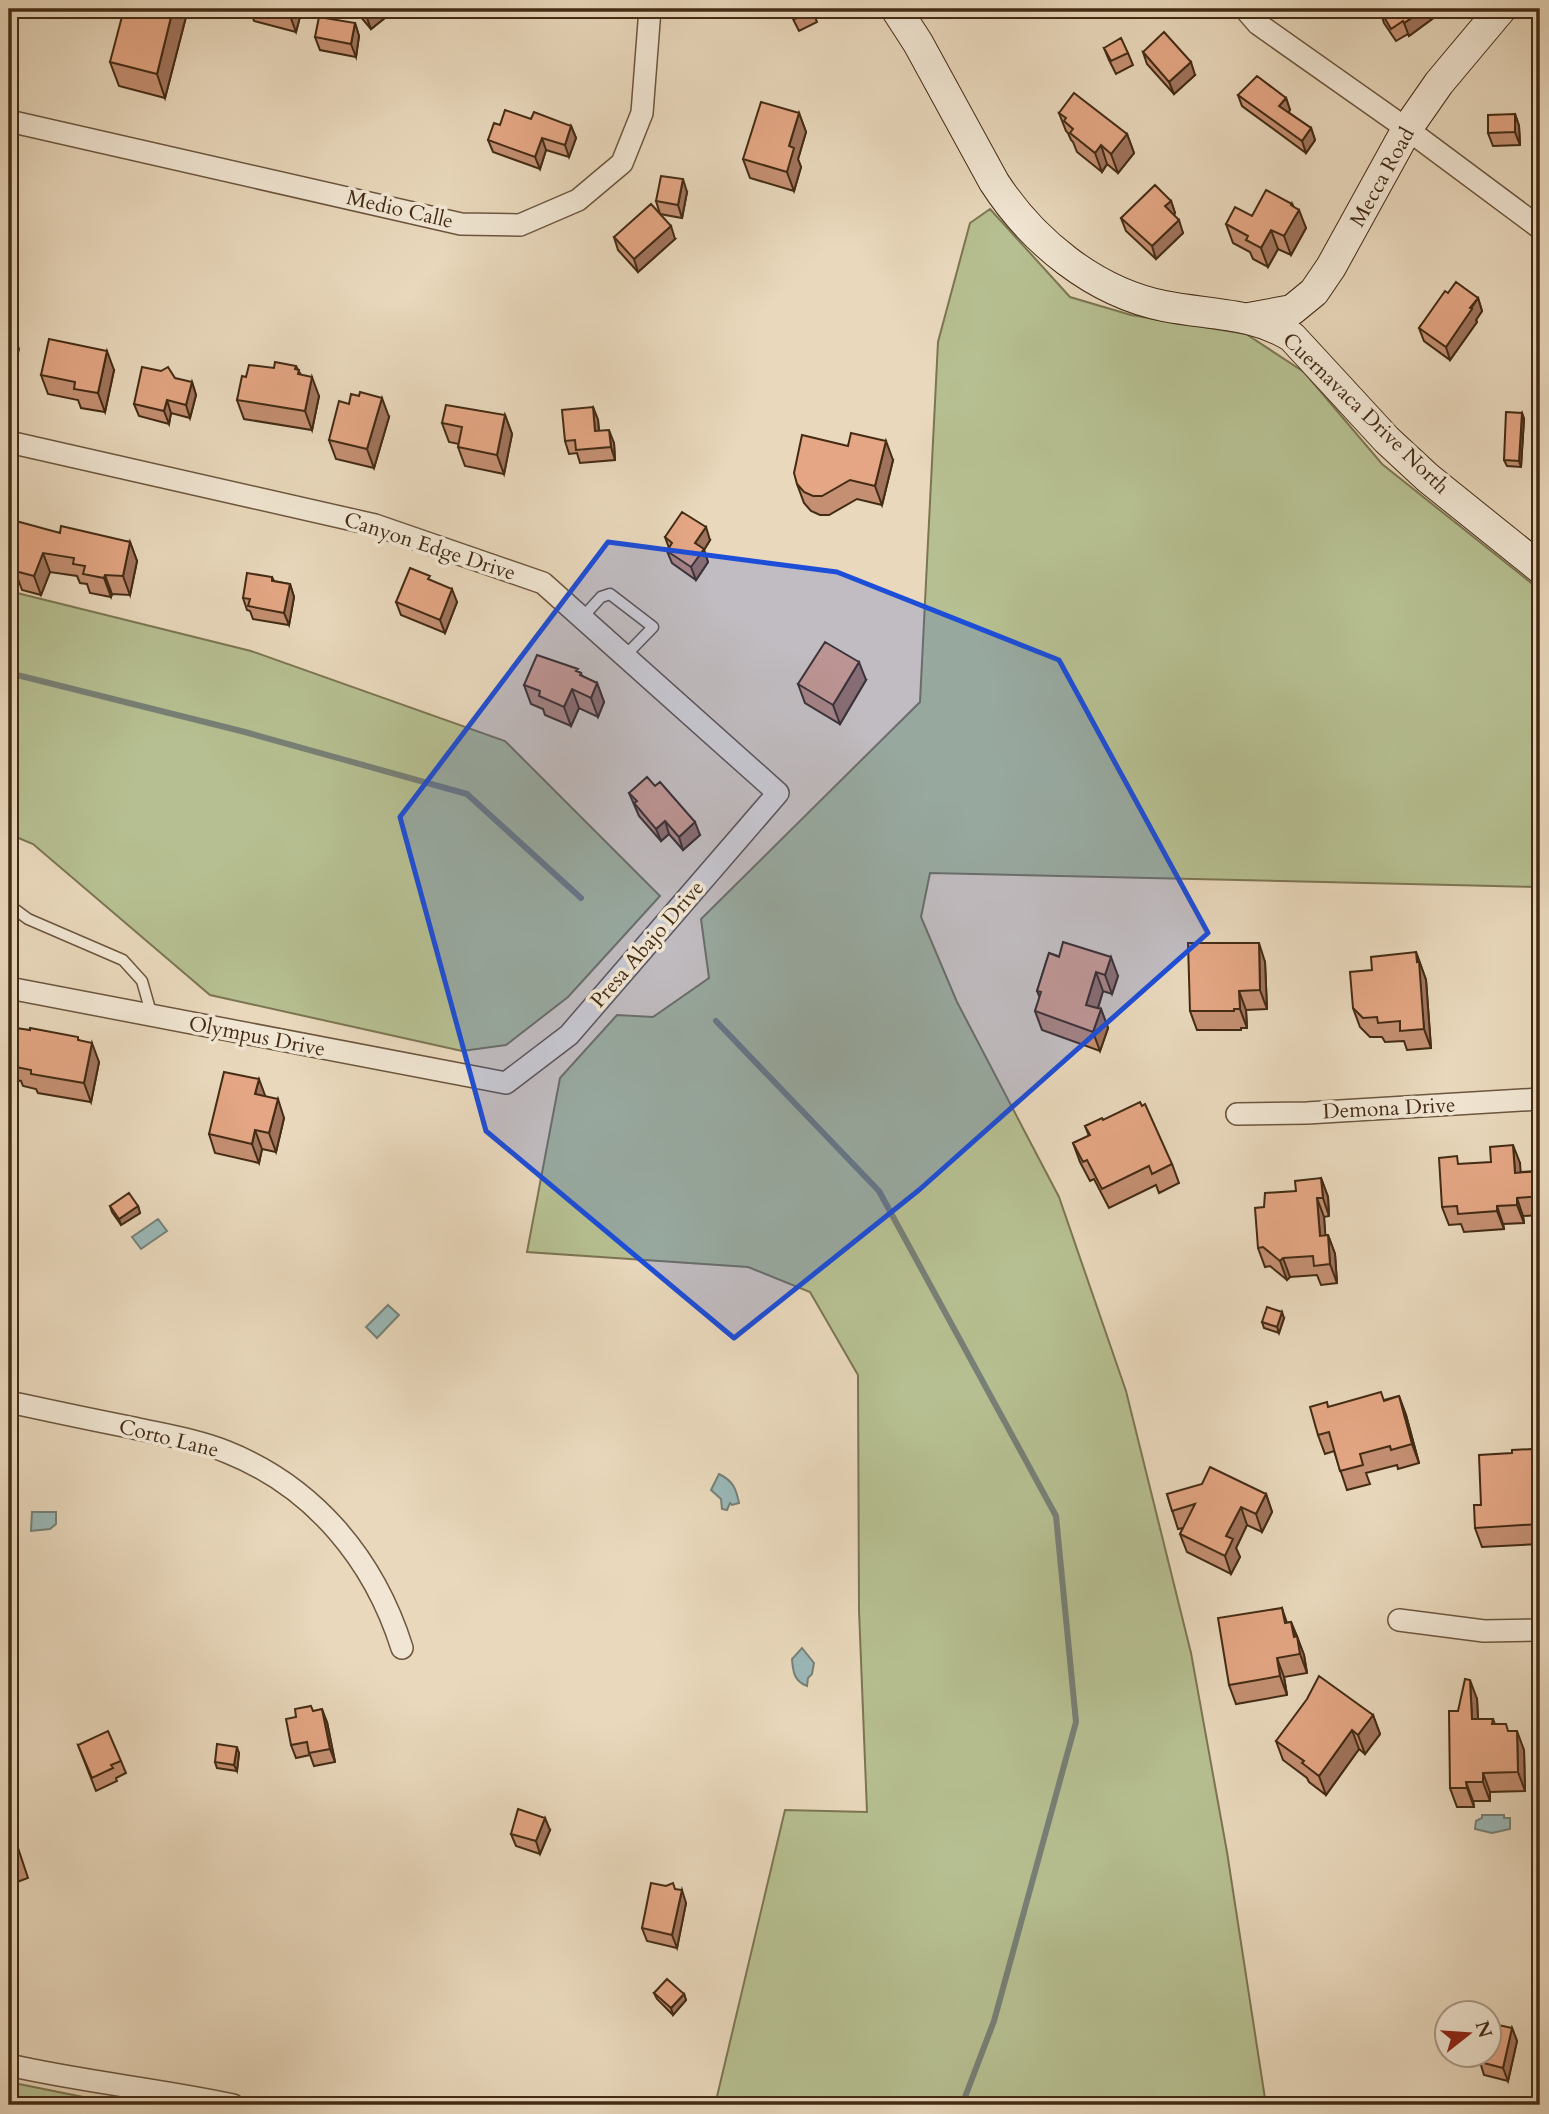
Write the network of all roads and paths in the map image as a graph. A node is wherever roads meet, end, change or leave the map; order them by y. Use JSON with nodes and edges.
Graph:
{"nodes":[{"id":1,"x":650,"y":9,"type":"edge"},
{"id":2,"x":895,"y":9,"type":"edge"},
{"id":3,"x":1245,"y":9,"type":"edge"},
{"id":4,"x":1501,"y":9,"type":"edge"},
{"id":5,"x":9,"y":121,"type":"edge"},
{"id":6,"x":1407,"y":129,"type":"junction"},
{"id":7,"x":1540,"y":228,"type":"edge"},
{"id":8,"x":1248,"y":318,"type":"junction"},
{"id":9,"x":9,"y":442,"type":"edge"},
{"id":10,"x":1540,"y":568,"type":"edge"},
{"id":11,"x":582,"y":618,"type":"junction"},
{"id":12,"x":625,"y":656,"type":"junction"},
{"id":13,"x":778,"y":793,"type":"joint"},
{"id":14,"x":9,"y":905,"type":"edge"},
{"id":15,"x":9,"y":988,"type":"edge"},
{"id":16,"x":152,"y":1016,"type":"junction"},
{"id":17,"x":506,"y":1083,"type":"joint"},
{"id":18,"x":1540,"y":1099,"type":"edge"},
{"id":19,"x":1237,"y":1114,"type":"dead end"},
{"id":20,"x":9,"y":1402,"type":"edge"},
{"id":21,"x":1399,"y":1619,"type":"dead end"},
{"id":22,"x":1540,"y":1630,"type":"edge"},
{"id":23,"x":402,"y":1648,"type":"dead end"},
{"id":24,"x":9,"y":2065,"type":"edge"},
{"id":25,"x":233,"y":2105,"type":"edge"}],
"edges":[{"from":1,"to":5,"type":"street","name":"Medio Calle"},
{"from":2,"to":8,"type":"street","name":"Cuernavaca Drive North"},
{"from":3,"to":6,"type":"street"},
{"from":4,"to":6,"type":"street","name":"Mecca Road"},
{"from":6,"to":7,"type":"street"},
{"from":6,"to":8,"type":"street","name":"Mecca Road"},
{"from":8,"to":10,"type":"street","name":"Cuernavaca Drive North"},
{"from":9,"to":11,"type":"street","name":"Canyon Edge Drive"},
{"from":11,"to":12,"type":"street","name":"Canyon Edge Drive"},
{"from":11,"to":12,"type":"lane"},
{"from":12,"to":13,"type":"street","name":"Canyon Edge Drive"},
{"from":13,"to":17,"type":"street","name":"Presa Abajo Drive"},
{"from":14,"to":16,"type":"lane"},
{"from":15,"to":16,"type":"street","name":"Olympus Drive"},
{"from":16,"to":17,"type":"street","name":"Olympus Drive"},
{"from":18,"to":19,"type":"street","name":"Demona Drive"},
{"from":20,"to":23,"type":"street","name":"Corto Lane"},
{"from":21,"to":22,"type":"street"},
{"from":24,"to":25,"type":"street"}]}
